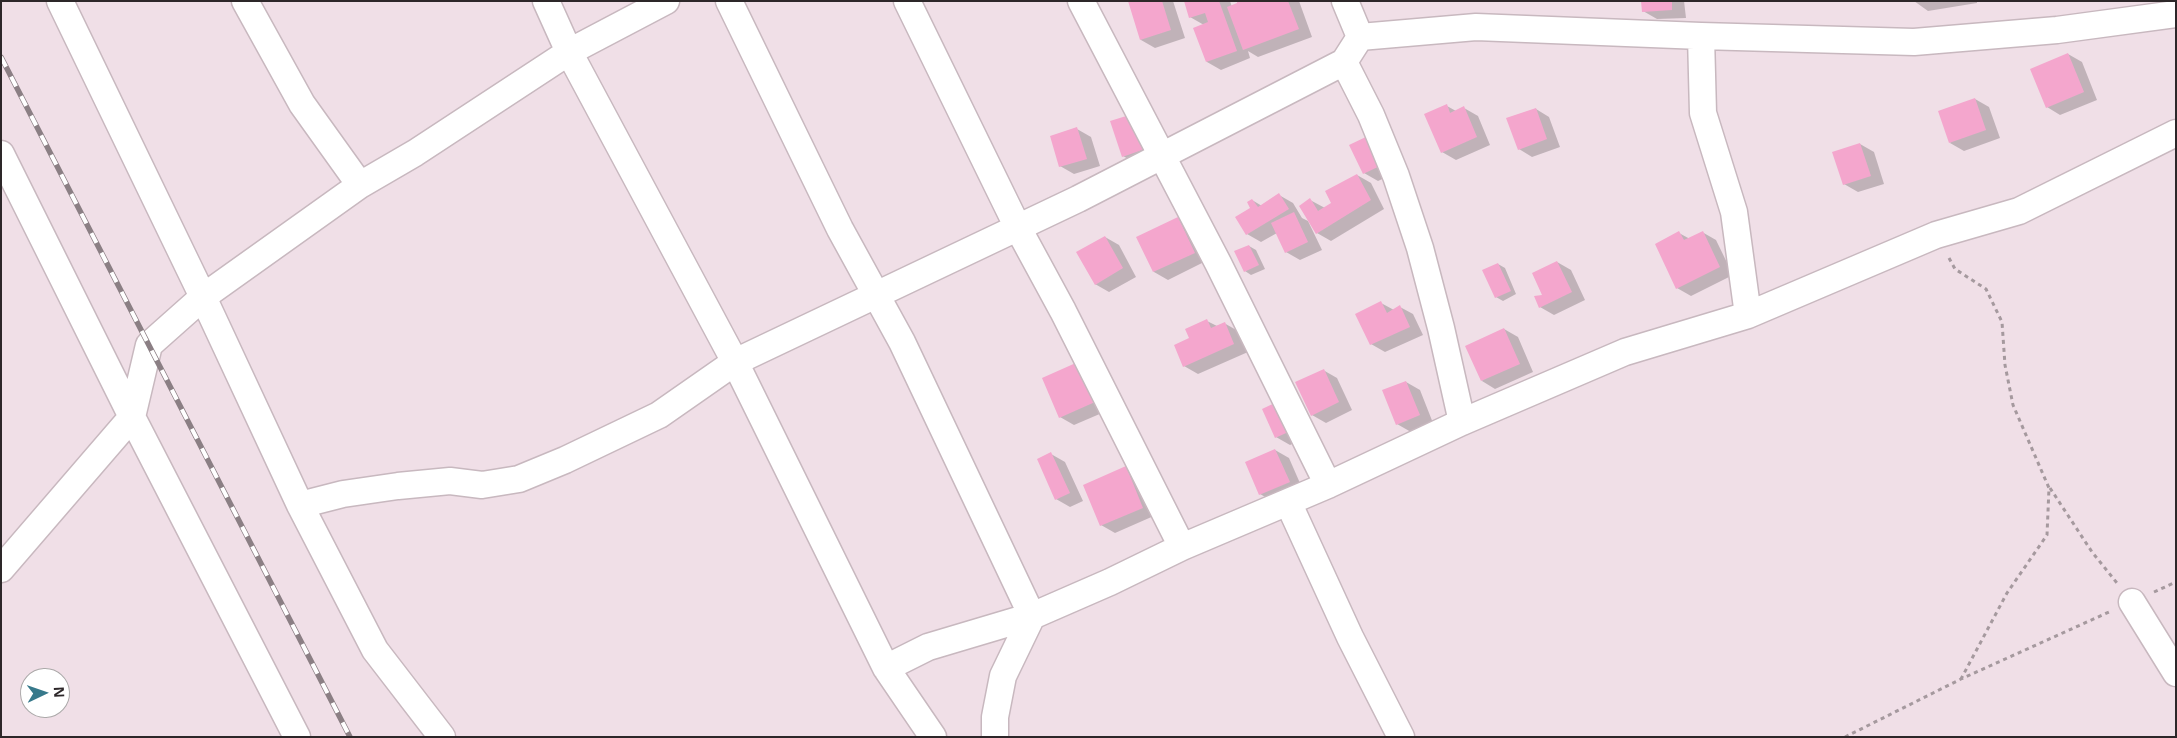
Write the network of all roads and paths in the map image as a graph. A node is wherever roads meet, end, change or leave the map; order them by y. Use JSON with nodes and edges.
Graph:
{"nodes":[{"id":1,"x":60,"y":1,"type":"edge"},
{"id":2,"x":245,"y":1,"type":"edge"},
{"id":3,"x":546,"y":1,"type":"edge"},
{"id":4,"x":666,"y":1,"type":"edge"},
{"id":5,"x":730,"y":1,"type":"edge"},
{"id":6,"x":907,"y":1,"type":"edge"},
{"id":7,"x":1082,"y":1,"type":"edge"},
{"id":8,"x":1345,"y":1,"type":"edge"},
{"id":9,"x":2176,"y":14,"type":"edge"},
{"id":10,"x":1702,"y":36,"type":"junction"},
{"id":11,"x":1360,"y":37,"type":"junction"},
{"id":12,"x":569,"y":52,"type":"junction"},
{"id":13,"x":1344,"y":62,"type":"junction"},
{"id":14,"x":2176,"y":133,"type":"edge"},
{"id":15,"x":1,"y":154,"type":"edge"},
{"id":16,"x":1162,"y":155,"type":"junction"},
{"id":17,"x":360,"y":185,"type":"junction"},
{"id":18,"x":1018,"y":228,"type":"junction"},
{"id":19,"x":1936,"y":235,"type":"junction"},
{"id":20,"x":875,"y":294,"type":"junction"},
{"id":21,"x":203,"y":297,"type":"junction"},
{"id":22,"x":1748,"y":315,"type":"junction"},
{"id":23,"x":735,"y":362,"type":"junction"},
{"id":24,"x":132,"y":417,"type":"junction"},
{"id":25,"x":1462,"y":422,"type":"junction"},
{"id":26,"x":1328,"y":484,"type":"junction"},
{"id":27,"x":2050,"y":488,"type":"junction"},
{"id":28,"x":1288,"y":502,"type":"junction"},
{"id":29,"x":300,"y":505,"type":"junction"},
{"id":30,"x":1182,"y":547,"type":"junction"},
{"id":31,"x":1,"y":569,"type":"edge"},
{"id":32,"x":2176,"y":582,"type":"edge"},
{"id":33,"x":2132,"y":602,"type":"junction"},
{"id":34,"x":1032,"y":616,"type":"junction"},
{"id":35,"x":886,"y":668,"type":"junction"},
{"id":36,"x":2176,"y":673,"type":"edge"},
{"id":37,"x":1961,"y":679,"type":"junction"},
{"id":38,"x":297,"y":737,"type":"edge"},
{"id":39,"x":442,"y":737,"type":"edge"},
{"id":40,"x":933,"y":737,"type":"edge"},
{"id":41,"x":995,"y":737,"type":"edge"},
{"id":42,"x":1401,"y":737,"type":"edge"},
{"id":43,"x":1845,"y":737,"type":"edge"}],
"edges":[{"from":1,"to":21,"type":"street"},
{"from":2,"to":17,"type":"street"},
{"from":3,"to":12,"type":"street"},
{"from":4,"to":12,"type":"street"},
{"from":5,"to":20,"type":"street"},
{"from":6,"to":18,"type":"street"},
{"from":7,"to":16,"type":"street"},
{"from":8,"to":11,"type":"street"},
{"from":9,"to":10,"type":"street"},
{"from":10,"to":11,"type":"street"},
{"from":10,"to":22,"type":"street"},
{"from":11,"to":13,"type":"street"},
{"from":12,"to":17,"type":"street"},
{"from":12,"to":23,"type":"street"},
{"from":13,"to":16,"type":"street"},
{"from":13,"to":25,"type":"street"},
{"from":14,"to":19,"type":"street"},
{"from":15,"to":24,"type":"street"},
{"from":16,"to":18,"type":"street"},
{"from":16,"to":26,"type":"street"},
{"from":17,"to":21,"type":"street"},
{"from":18,"to":20,"type":"street"},
{"from":18,"to":30,"type":"street"},
{"from":19,"to":22,"type":"street"},
{"from":19,"to":27,"type":"path"},
{"from":20,"to":23,"type":"street"},
{"from":20,"to":34,"type":"street"},
{"from":21,"to":24,"type":"street"},
{"from":21,"to":29,"type":"street"},
{"from":22,"to":25,"type":"street"},
{"from":23,"to":29,"type":"street"},
{"from":23,"to":35,"type":"street"},
{"from":24,"to":31,"type":"street"},
{"from":24,"to":38,"type":"street"},
{"from":25,"to":26,"type":"street"},
{"from":26,"to":28,"type":"street"},
{"from":27,"to":33,"type":"path"},
{"from":27,"to":37,"type":"path"},
{"from":28,"to":30,"type":"street"},
{"from":28,"to":42,"type":"street"},
{"from":29,"to":39,"type":"street"},
{"from":30,"to":34,"type":"street"},
{"from":32,"to":33,"type":"path"},
{"from":33,"to":36,"type":"street"},
{"from":33,"to":37,"type":"path"},
{"from":34,"to":35,"type":"street"},
{"from":34,"to":41,"type":"street"},
{"from":35,"to":40,"type":"street"},
{"from":37,"to":43,"type":"path"}]}
